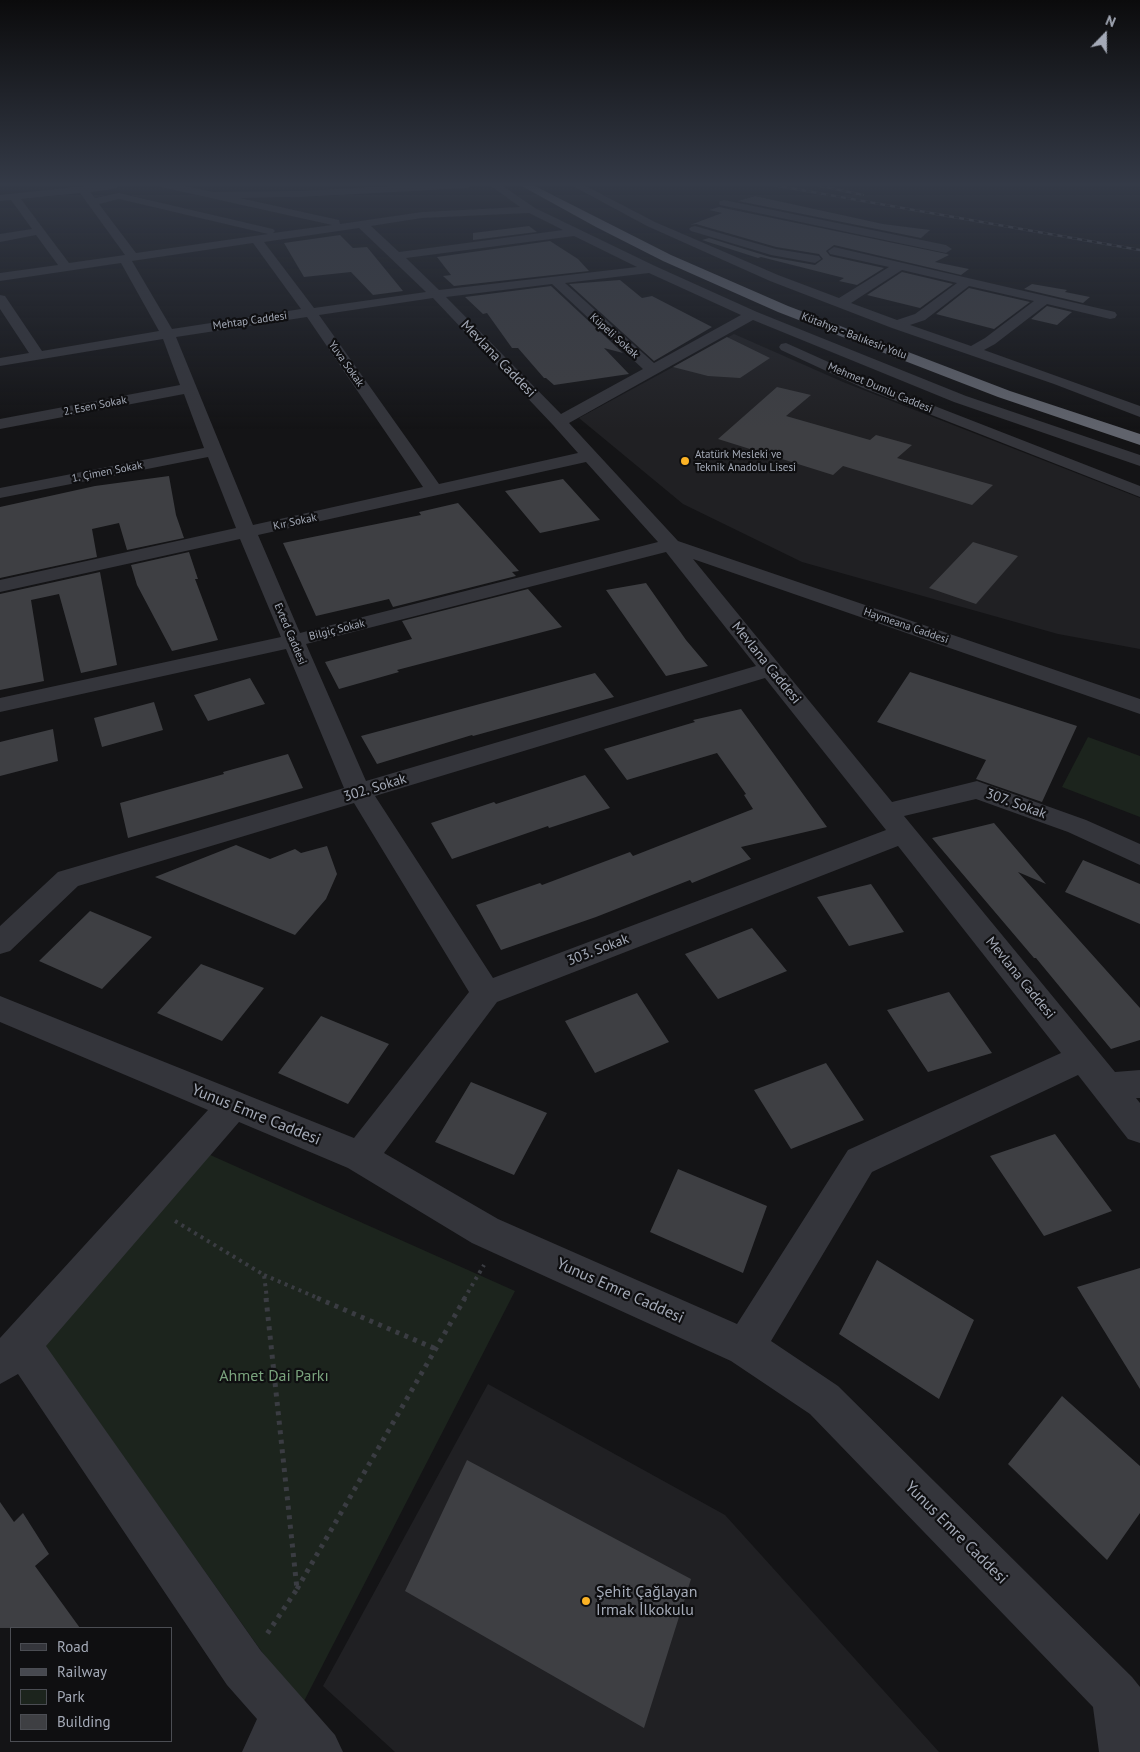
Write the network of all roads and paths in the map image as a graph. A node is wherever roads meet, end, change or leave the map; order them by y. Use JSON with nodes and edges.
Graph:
{"nodes":[{"id":1,"x":75,"y":266,"type":"edge"},
{"id":2,"x":133,"y":266,"type":"edge"},
{"id":3,"x":276,"y":266,"type":"edge"},
{"id":4,"x":406,"y":266,"type":"edge"},
{"id":5,"x":644,"y":266,"type":"edge"},
{"id":6,"x":685,"y":266,"type":"edge"},
{"id":7,"x":716,"y":266,"type":"edge"},
{"id":8,"x":746,"y":266,"type":"edge"},
{"id":9,"x":800,"y":266,"type":"edge"},
{"id":10,"x":900,"y":266,"type":"joint"},
{"id":11,"x":66,"y":267,"type":"joint"},
{"id":12,"x":651,"y":269,"type":"junction"},
{"id":13,"x":626,"y":272,"type":"junction"},
{"id":14,"x":0,"y":277,"type":"edge"},
{"id":15,"x":774,"y":278,"type":"junction"},
{"id":16,"x":555,"y":280,"type":"junction"},
{"id":17,"x":967,"y":282,"type":"junction"},
{"id":18,"x":857,"y":293,"type":"junction"},
{"id":19,"x":436,"y":294,"type":"junction"},
{"id":20,"x":0,"y":299,"type":"edge"},
{"id":21,"x":1044,"y":300,"type":"junction"},
{"id":22,"x":841,"y":303,"type":"junction"},
{"id":23,"x":310,"y":312,"type":"junction"},
{"id":24,"x":752,"y":314,"type":"junction"},
{"id":25,"x":1110,"y":314,"type":"dead end"},
{"id":26,"x":735,"y":324,"type":"junction"},
{"id":27,"x":897,"y":325,"type":"junction"},
{"id":28,"x":753,"y":332,"type":"dead end"},
{"id":29,"x":168,"y":334,"type":"junction"},
{"id":30,"x":770,"y":340,"type":"dead end"},
{"id":31,"x":972,"y":351,"type":"junction"},
{"id":32,"x":38,"y":356,"type":"junction"},
{"id":33,"x":954,"y":360,"type":"dead end"},
{"id":34,"x":0,"y":362,"type":"edge"},
{"id":35,"x":1019,"y":368,"type":"junction"},
{"id":36,"x":653,"y":370,"type":"junction"},
{"id":37,"x":1000,"y":377,"type":"dead end"},
{"id":38,"x":189,"y":388,"type":"junction"},
{"id":39,"x":1061,"y":399,"type":"dead end"},
{"id":40,"x":1079,"y":405,"type":"dead end"},
{"id":41,"x":1140,"y":411,"type":"edge"},
{"id":42,"x":1114,"y":416,"type":"dead end"},
{"id":43,"x":559,"y":422,"type":"junction"},
{"id":44,"x":0,"y":424,"type":"edge"},
{"id":45,"x":1140,"y":425,"type":"edge"},
{"id":46,"x":1140,"y":440,"type":"edge"},
{"id":47,"x":214,"y":451,"type":"junction"},
{"id":48,"x":590,"y":456,"type":"junction"},
{"id":49,"x":1140,"y":461,"type":"edge"},
{"id":50,"x":434,"y":491,"type":"junction"},
{"id":51,"x":1140,"y":492,"type":"edge"},
{"id":52,"x":0,"y":493,"type":"edge"},
{"id":53,"x":247,"y":532,"type":"junction"},
{"id":54,"x":671,"y":545,"type":"junction"},
{"id":55,"x":0,"y":586,"type":"edge"},
{"id":56,"x":293,"y":641,"type":"junction"},
{"id":57,"x":771,"y":669,"type":"junction"},
{"id":58,"x":0,"y":705,"type":"edge"},
{"id":59,"x":1140,"y":707,"type":"edge"},
{"id":60,"x":360,"y":793,"type":"junction"},
{"id":61,"x":886,"y":812,"type":"junction"},
{"id":62,"x":903,"y":834,"type":"junction"},
{"id":63,"x":1140,"y":855,"type":"edge"},
{"id":64,"x":0,"y":943,"type":"edge"},
{"id":65,"x":486,"y":993,"type":"junction"},
{"id":66,"x":0,"y":1009,"type":"edge"},
{"id":67,"x":1083,"y":1058,"type":"junction"},
{"id":68,"x":1140,"y":1084,"type":"edge"},
{"id":69,"x":1107,"y":1087,"type":"junction"},
{"id":70,"x":233,"y":1105,"type":"junction"},
{"id":71,"x":1140,"y":1128,"type":"edge"},
{"id":72,"x":360,"y":1157,"type":"junction"},
{"id":73,"x":146,"y":1203,"type":"junction"},
{"id":74,"x":500,"y":1238,"type":"junction"},
{"id":75,"x":264,"y":1275,"type":"junction"},
{"id":76,"x":745,"y":1347,"type":"junction"},
{"id":77,"x":436,"y":1349,"type":"junction"},
{"id":78,"x":11,"y":1355,"type":"edge"},
{"id":79,"x":297,"y":1589,"type":"junction"},
{"id":80,"x":244,"y":1668,"type":"junction"},
{"id":81,"x":1127,"y":1707,"type":"edge"},
{"id":82,"x":276,"y":1733,"type":"edge"},
{"id":83,"x":318,"y":1752,"type":"edge"},
{"id":84,"x":1124,"y":1752,"type":"edge"}],
"edges":[{"from":1,"to":11,"type":"street"},
{"from":2,"to":29,"type":"street","name":"Evted Caddesi"},
{"from":3,"to":23,"type":"street","name":"Yuva Sokak"},
{"from":4,"to":19,"type":"street","name":"Mevlana Caddesi"},
{"from":5,"to":12,"type":"street"},
{"from":6,"to":46,"type":"highway","name":"Kütahya - Balıkesir Yolu"},
{"from":7,"to":33,"type":"highway","name":"Kütahya - Balıkesir Yolu"},
{"from":8,"to":15,"type":"street"},
{"from":9,"to":15,"type":"street"},
{"from":10,"to":17,"type":"street"},
{"from":10,"to":18,"type":"street"},
{"from":11,"to":14,"type":"street"},
{"from":12,"to":13,"type":"street","name":"Mehtap Caddesi"},
{"from":12,"to":24,"type":"street"},
{"from":13,"to":16,"type":"street","name":"Mehtap Caddesi"},
{"from":13,"to":26,"type":"street"},
{"from":15,"to":18,"type":"street"},
{"from":15,"to":22,"type":"street"},
{"from":16,"to":19,"type":"street","name":"Mehtap Caddesi"},
{"from":16,"to":36,"type":"street","name":"Küpeli Sokak"},
{"from":17,"to":21,"type":"street"},
{"from":17,"to":27,"type":"street"},
{"from":18,"to":22,"type":"street"},
{"from":19,"to":23,"type":"street","name":"Mehtap Caddesi"},
{"from":19,"to":43,"type":"street","name":"Mevlana Caddesi"},
{"from":20,"to":32,"type":"street"},
{"from":21,"to":25,"type":"street"},
{"from":21,"to":31,"type":"street"},
{"from":22,"to":27,"type":"street"},
{"from":23,"to":29,"type":"street","name":"Mehtap Caddesi"},
{"from":23,"to":50,"type":"street","name":"Yuva Sokak"},
{"from":24,"to":26,"type":"street"},
{"from":24,"to":49,"type":"street"},
{"from":26,"to":28,"type":"street"},
{"from":26,"to":36,"type":"street"},
{"from":27,"to":31,"type":"street"},
{"from":29,"to":32,"type":"street","name":"Mehtap Caddesi"},
{"from":29,"to":38,"type":"street","name":"Evted Caddesi"},
{"from":30,"to":51,"type":"street","name":"Mehmet Dumlu Caddesi"},
{"from":31,"to":35,"type":"street"},
{"from":32,"to":34,"type":"street","name":"Mehtap Caddesi"},
{"from":35,"to":37,"type":"street"},
{"from":35,"to":41,"type":"street"},
{"from":36,"to":43,"type":"street"},
{"from":38,"to":44,"type":"street","name":"2. Esen Sokak"},
{"from":38,"to":47,"type":"street","name":"Evted Caddesi"},
{"from":39,"to":40,"type":"highway"},
{"from":42,"to":45,"type":"highway"},
{"from":43,"to":48,"type":"street","name":"Mevlana Caddesi"},
{"from":47,"to":52,"type":"street","name":"1. Çimen Sokak"},
{"from":47,"to":53,"type":"street","name":"Evted Caddesi"},
{"from":48,"to":50,"type":"street","name":"Kır Sokak"},
{"from":48,"to":54,"type":"street","name":"Mevlana Caddesi"},
{"from":50,"to":53,"type":"street","name":"Kır Sokak"},
{"from":53,"to":55,"type":"street","name":"Kır Sokak"},
{"from":53,"to":56,"type":"street","name":"Evted Caddesi"},
{"from":54,"to":56,"type":"street","name":"Bilgiç Sokak"},
{"from":54,"to":57,"type":"street","name":"Mevlana Caddesi"},
{"from":54,"to":59,"type":"street","name":"Haymeana Caddesi"},
{"from":56,"to":58,"type":"street","name":"Bilgiç Sokak"},
{"from":56,"to":60,"type":"street","name":"Evted Caddesi"},
{"from":57,"to":60,"type":"street","name":"302. Sokak"},
{"from":57,"to":61,"type":"street","name":"Mevlana Caddesi"},
{"from":60,"to":64,"type":"street","name":"302. Sokak"},
{"from":60,"to":65,"type":"street","name":"Evted Caddesi"},
{"from":61,"to":62,"type":"street","name":"Mevlana Caddesi"},
{"from":61,"to":63,"type":"street","name":"307. Sokak"},
{"from":62,"to":65,"type":"street","name":"303. Sokak"},
{"from":62,"to":67,"type":"street","name":"Mevlana Caddesi"},
{"from":65,"to":72,"type":"street"},
{"from":66,"to":70,"type":"street","name":"Yunus Emre Caddesi"},
{"from":67,"to":69,"type":"street","name":"Mevlana Caddesi"},
{"from":67,"to":76,"type":"street"},
{"from":68,"to":69,"type":"street"},
{"from":69,"to":71,"type":"street","name":"Mevlana Caddesi"},
{"from":70,"to":72,"type":"street","name":"Yunus Emre Caddesi"},
{"from":70,"to":73,"type":"street"},
{"from":72,"to":74,"type":"street","name":"Yunus Emre Caddesi"},
{"from":73,"to":75,"type":"path"},
{"from":73,"to":78,"type":"street"},
{"from":74,"to":76,"type":"street","name":"Yunus Emre Caddesi"},
{"from":74,"to":77,"type":"path"},
{"from":75,"to":77,"type":"path"},
{"from":75,"to":79,"type":"path"},
{"from":76,"to":81,"type":"street","name":"Yunus Emre Caddesi"},
{"from":77,"to":79,"type":"path"},
{"from":78,"to":80,"type":"street"},
{"from":79,"to":80,"type":"path"},
{"from":80,"to":82,"type":"street"},
{"from":81,"to":84,"type":"street"},
{"from":82,"to":83,"type":"street"}]}
